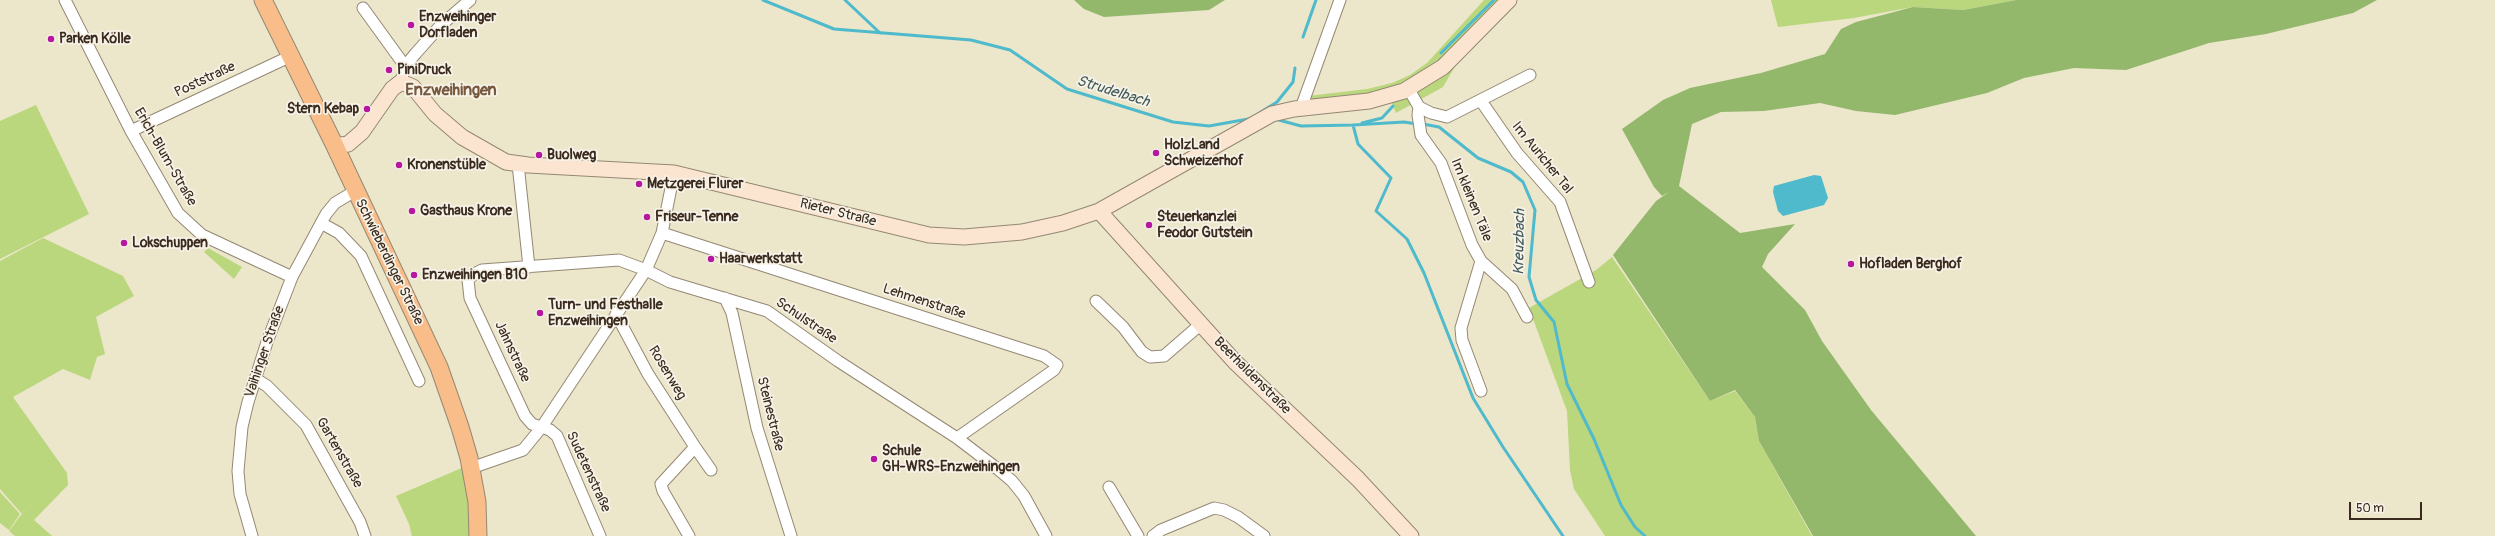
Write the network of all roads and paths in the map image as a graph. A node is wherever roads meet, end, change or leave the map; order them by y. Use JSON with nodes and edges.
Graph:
{"nodes":[{"id":1,"x":65,"y":0,"type":"edge"},
{"id":2,"x":263,"y":0,"type":"edge"},
{"id":3,"x":470,"y":0,"type":"edge"},
{"id":4,"x":1340,"y":0,"type":"edge"},
{"id":5,"x":1509,"y":0,"type":"edge"},
{"id":6,"x":364,"y":8,"type":"dead end"},
{"id":7,"x":291,"y":56,"type":"junction"},
{"id":8,"x":405,"y":66,"type":"junction"},
{"id":9,"x":1530,"y":76,"type":"dead end"},
{"id":10,"x":401,"y":82,"type":"junction"},
{"id":11,"x":1408,"y":88,"type":"junction"},
{"id":12,"x":1480,"y":101,"type":"junction"},
{"id":13,"x":1301,"y":108,"type":"junction"},
{"id":14,"x":1418,"y":111,"type":"junction"},
{"id":15,"x":131,"y":131,"type":"junction"},
{"id":16,"x":335,"y":146,"type":"junction"},
{"id":17,"x":518,"y":164,"type":"junction"},
{"id":18,"x":674,"y":173,"type":"junction"},
{"id":19,"x":355,"y":191,"type":"junction"},
{"id":20,"x":1099,"y":211,"type":"junction"},
{"id":21,"x":321,"y":223,"type":"junction"},
{"id":22,"x":662,"y":233,"type":"junction"},
{"id":23,"x":1481,"y":261,"type":"junction"},
{"id":24,"x":529,"y":267,"type":"junction"},
{"id":25,"x":646,"y":270,"type":"junction"},
{"id":26,"x":292,"y":278,"type":"junction"},
{"id":27,"x":468,"y":280,"type":"joint"},
{"id":28,"x":1589,"y":282,"type":"dead end"},
{"id":29,"x":725,"y":298,"type":"junction"},
{"id":30,"x":1096,"y":301,"type":"dead end"},
{"id":31,"x":616,"y":314,"type":"junction"},
{"id":32,"x":1527,"y":318,"type":"dead end"},
{"id":33,"x":1201,"y":324,"type":"junction"},
{"id":34,"x":256,"y":379,"type":"junction"},
{"id":35,"x":419,"y":381,"type":"dead end"},
{"id":36,"x":1481,"y":391,"type":"dead end"},
{"id":37,"x":541,"y":428,"type":"junction"},
{"id":38,"x":957,"y":438,"type":"junction"},
{"id":39,"x":695,"y":447,"type":"junction"},
{"id":40,"x":471,"y":468,"type":"junction"},
{"id":41,"x":711,"y":470,"type":"dead end"},
{"id":42,"x":1109,"y":488,"type":"dead end"},
{"id":43,"x":252,"y":536,"type":"edge"},
{"id":44,"x":365,"y":536,"type":"edge"},
{"id":45,"x":478,"y":536,"type":"edge"},
{"id":46,"x":600,"y":536,"type":"edge"},
{"id":47,"x":689,"y":536,"type":"edge"},
{"id":48,"x":791,"y":536,"type":"edge"},
{"id":49,"x":1046,"y":536,"type":"edge"},
{"id":50,"x":1138,"y":536,"type":"edge"},
{"id":51,"x":1153,"y":536,"type":"edge"},
{"id":52,"x":1264,"y":536,"type":"edge"},
{"id":53,"x":1411,"y":536,"type":"edge"}],
"edges":[{"from":1,"to":15,"type":"street","name":"Erich-Blum-Straße"},
{"from":2,"to":7,"type":"main road","name":"Schwieberdinger Straße"},
{"from":3,"to":8,"type":"street"},
{"from":4,"to":13,"type":"street"},
{"from":5,"to":11,"type":"street","name":"Rieter Straße"},
{"from":6,"to":8,"type":"street"},
{"from":7,"to":15,"type":"street","name":"Poststraße"},
{"from":7,"to":16,"type":"main road","name":"Schwieberdinger Straße"},
{"from":8,"to":10,"type":"street"},
{"from":9,"to":12,"type":"street"},
{"from":10,"to":16,"type":"street"},
{"from":10,"to":17,"type":"street","name":"Rieter Straße"},
{"from":11,"to":13,"type":"street","name":"Rieter Straße"},
{"from":11,"to":14,"type":"street"},
{"from":12,"to":14,"type":"street"},
{"from":12,"to":28,"type":"street","name":"Im Auricher Tal"},
{"from":13,"to":20,"type":"street","name":"Rieter Straße"},
{"from":14,"to":23,"type":"street","name":"Im kleinen Täle"},
{"from":15,"to":26,"type":"street","name":"Erich-Blum-Straße"},
{"from":16,"to":19,"type":"main road","name":"Schwieberdinger Straße"},
{"from":17,"to":18,"type":"street","name":"Rieter Straße"},
{"from":17,"to":24,"type":"street"},
{"from":18,"to":20,"type":"street","name":"Rieter Straße"},
{"from":18,"to":22,"type":"street"},
{"from":19,"to":21,"type":"street","name":"Vaihinger Straße"},
{"from":19,"to":40,"type":"main road","name":"Schwieberdinger Straße"},
{"from":20,"to":33,"type":"street","name":"Beerhaldenstraße"},
{"from":21,"to":26,"type":"street","name":"Vaihinger Straße"},
{"from":21,"to":35,"type":"street"},
{"from":22,"to":25,"type":"street"},
{"from":22,"to":38,"type":"street","name":"Lehmenstraße"},
{"from":23,"to":32,"type":"street","name":"Im kleinen Täle"},
{"from":23,"to":36,"type":"street","name":"Im kleinen Täle"},
{"from":24,"to":25,"type":"street","name":"Schulstraße"},
{"from":24,"to":27,"type":"street","name":"Schulstraße"},
{"from":25,"to":29,"type":"street","name":"Schulstraße"},
{"from":25,"to":31,"type":"street"},
{"from":26,"to":34,"type":"street","name":"Vaihinger Straße"},
{"from":27,"to":37,"type":"street","name":"Jahnstraße"},
{"from":29,"to":38,"type":"street","name":"Schulstraße"},
{"from":29,"to":48,"type":"street","name":"Steinestraße"},
{"from":30,"to":33,"type":"street"},
{"from":31,"to":37,"type":"street"},
{"from":31,"to":39,"type":"street","name":"Rosenweg"},
{"from":33,"to":53,"type":"street","name":"Beerhaldenstraße"},
{"from":34,"to":43,"type":"street","name":"Vaihinger Straße"},
{"from":34,"to":44,"type":"street","name":"Gartenstraße"},
{"from":37,"to":40,"type":"street"},
{"from":37,"to":46,"type":"street","name":"Sudetenstraße"},
{"from":38,"to":49,"type":"street","name":"Schulstraße"},
{"from":39,"to":41,"type":"street","name":"Rosenweg"},
{"from":39,"to":47,"type":"street"},
{"from":40,"to":45,"type":"main road","name":"Schwieberdinger Straße"},
{"from":42,"to":50,"type":"street"},
{"from":51,"to":52,"type":"street"}]}
